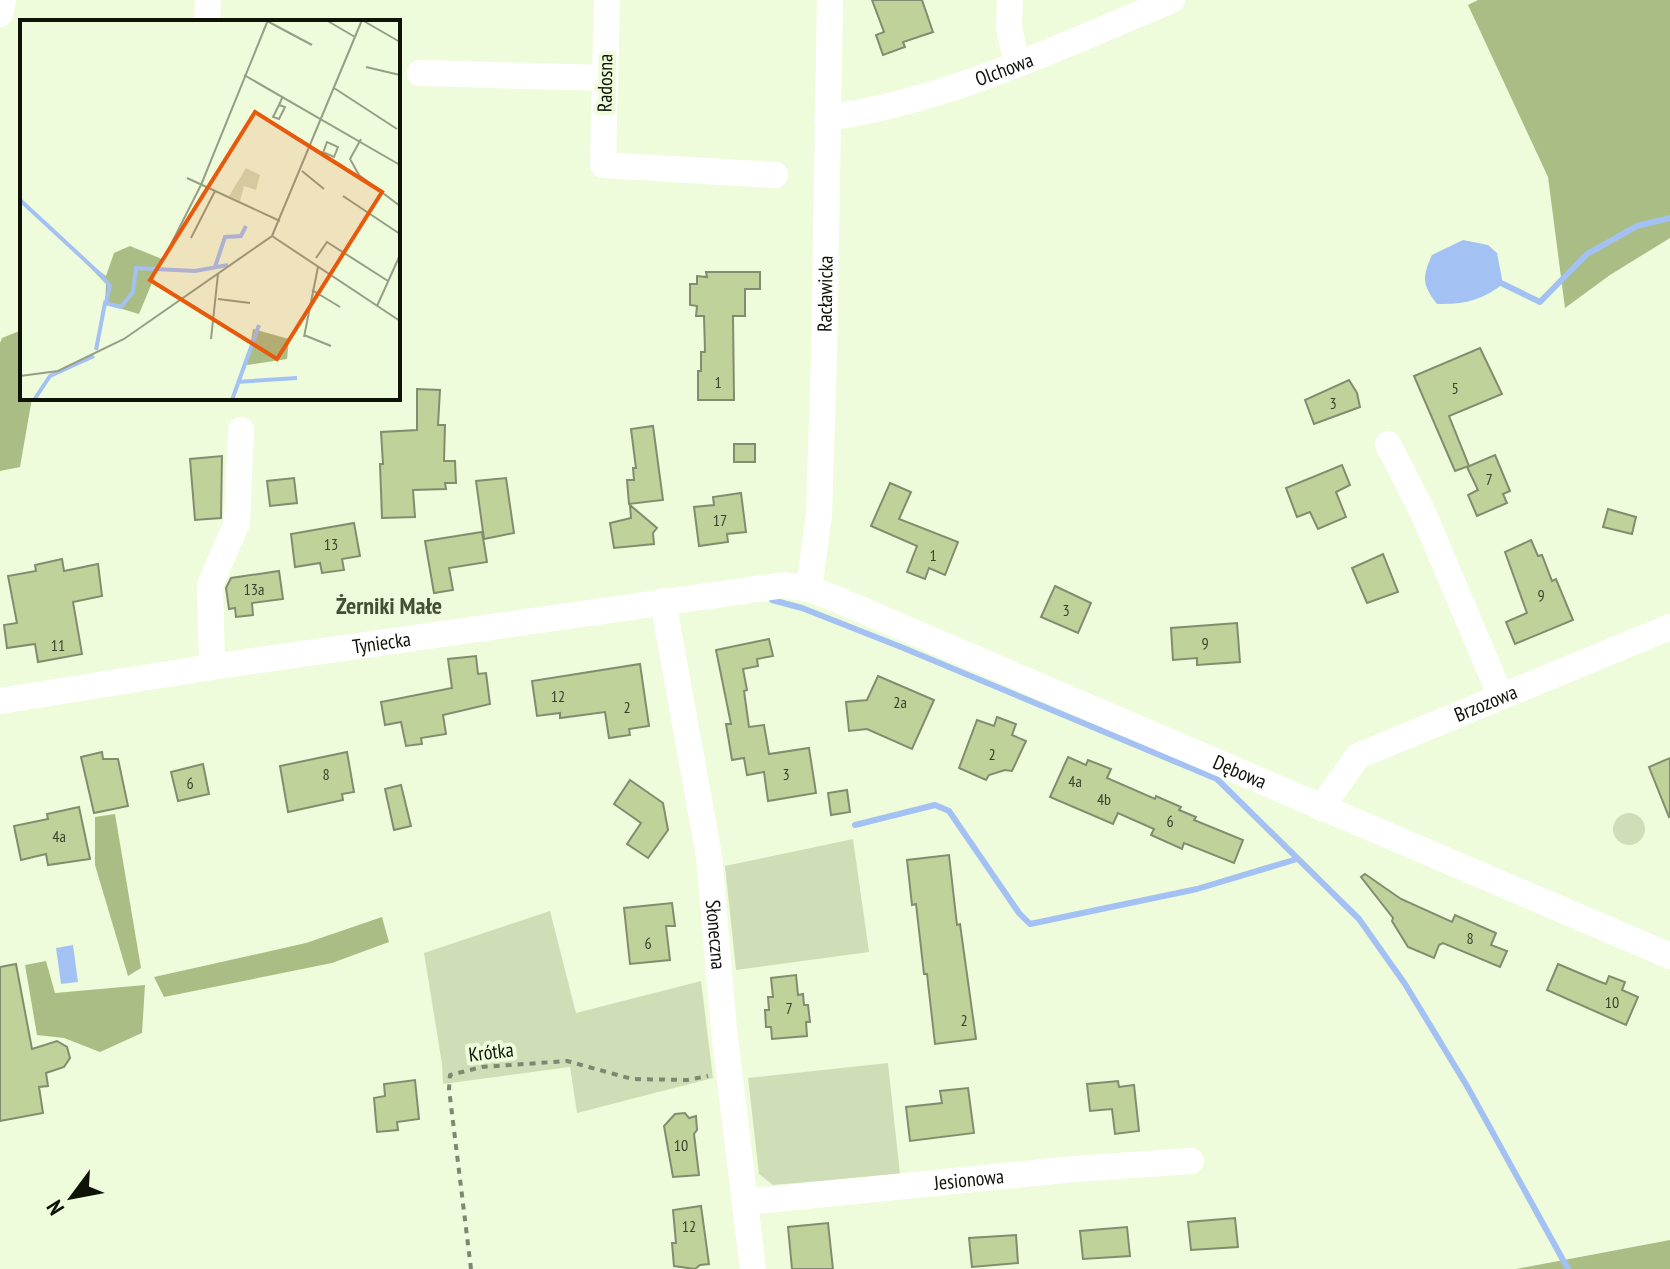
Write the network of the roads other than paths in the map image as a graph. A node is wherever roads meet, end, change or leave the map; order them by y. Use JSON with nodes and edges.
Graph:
{"nodes":[{"id":1,"x":3,"y":0,"type":"edge"},
{"id":2,"x":208,"y":0,"type":"edge"},
{"id":3,"x":607,"y":0,"type":"edge"},
{"id":4,"x":830,"y":0,"type":"edge"},
{"id":5,"x":1010,"y":0,"type":"edge"},
{"id":6,"x":1172,"y":0,"type":"edge"},
{"id":7,"x":0,"y":14,"type":"edge"},
{"id":8,"x":207,"y":20,"type":"edge"},
{"id":9,"x":1017,"y":63,"type":"junction"},
{"id":10,"x":420,"y":73,"type":"dead end"},
{"id":11,"x":605,"y":78,"type":"junction"},
{"id":12,"x":827,"y":118,"type":"junction"},
{"id":13,"x":775,"y":175,"type":"dead end"},
{"id":14,"x":241,"y":430,"type":"dead end"},
{"id":15,"x":1388,"y":444,"type":"dead end"},
{"id":16,"x":809,"y":589,"type":"junction"},
{"id":17,"x":663,"y":601,"type":"junction"},
{"id":18,"x":1670,"y":627,"type":"edge"},
{"id":19,"x":212,"y":667,"type":"junction"},
{"id":20,"x":1,"y":695,"type":"edge"},
{"id":21,"x":1501,"y":697,"type":"junction"},
{"id":22,"x":1321,"y":808,"type":"junction"},
{"id":23,"x":1670,"y":956,"type":"edge"},
{"id":24,"x":1191,"y":1161,"type":"dead end"},
{"id":25,"x":746,"y":1202,"type":"junction"},
{"id":26,"x":753,"y":1269,"type":"edge"}],
"edges":[{"from":1,"to":7,"type":"street"},
{"from":2,"to":8,"type":"street"},
{"from":3,"to":11,"type":"street","name":"Radosna"},
{"from":4,"to":12,"type":"street","name":"Racławicka"},
{"from":5,"to":9,"type":"street"},
{"from":6,"to":9,"type":"street","name":"Olchowa"},
{"from":9,"to":12,"type":"street","name":"Olchowa"},
{"from":10,"to":11,"type":"street"},
{"from":11,"to":13,"type":"street","name":"Radosna"},
{"from":12,"to":16,"type":"street","name":"Racławicka"},
{"from":14,"to":19,"type":"street"},
{"from":15,"to":21,"type":"street"},
{"from":16,"to":17,"type":"street","name":"Tyniecka"},
{"from":16,"to":22,"type":"street","name":"Dębowa"},
{"from":17,"to":19,"type":"street","name":"Tyniecka"},
{"from":17,"to":25,"type":"street","name":"Słoneczna"},
{"from":18,"to":21,"type":"street","name":"Brzozowa"},
{"from":19,"to":20,"type":"street","name":"Tyniecka"},
{"from":21,"to":22,"type":"street","name":"Brzozowa"},
{"from":22,"to":23,"type":"street","name":"Dębowa"},
{"from":24,"to":25,"type":"street","name":"Jesionowa"},
{"from":25,"to":26,"type":"street","name":"Słoneczna"}]}
